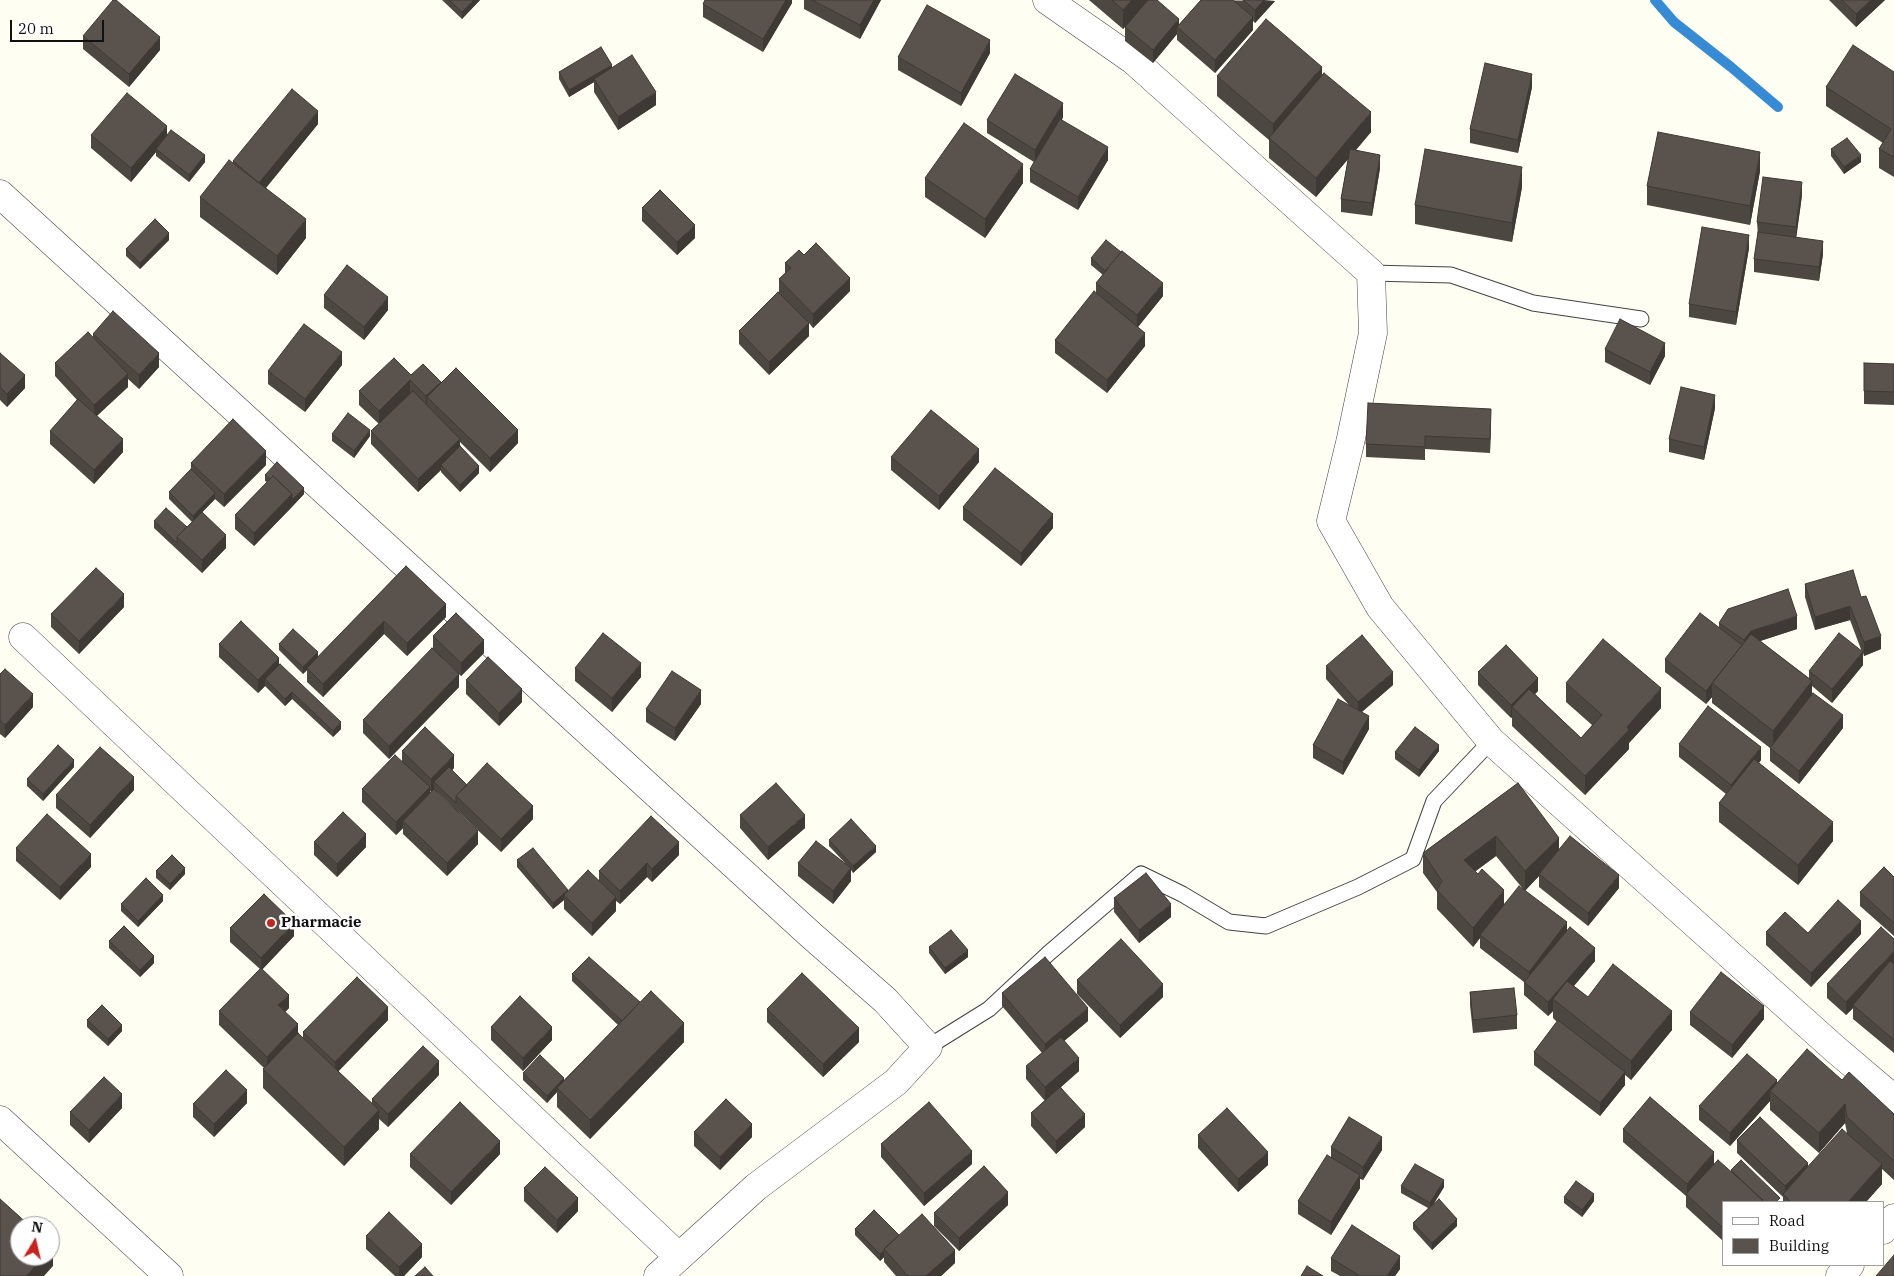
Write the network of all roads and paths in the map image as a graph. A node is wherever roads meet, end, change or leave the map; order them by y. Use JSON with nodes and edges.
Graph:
{"nodes":[{"id":1,"x":1047,"y":0,"type":"edge"},
{"id":2,"x":0,"y":194,"type":"edge"},
{"id":3,"x":1371,"y":273,"type":"junction"},
{"id":4,"x":1641,"y":319,"type":"dead end"},
{"id":5,"x":23,"y":637,"type":"dead end"},
{"id":6,"x":1491,"y":741,"type":"junction"},
{"id":7,"x":928,"y":1047,"type":"junction"},
{"id":8,"x":1894,"y":1099,"type":"edge"},
{"id":9,"x":0,"y":1120,"type":"edge"},
{"id":10,"x":1894,"y":1218,"type":"edge"},
{"id":11,"x":1884,"y":1229,"type":"edge"},
{"id":12,"x":679,"y":1257,"type":"junction"},
{"id":13,"x":1849,"y":1266,"type":"edge"},
{"id":14,"x":169,"y":1276,"type":"edge"},
{"id":15,"x":658,"y":1276,"type":"edge"},
{"id":16,"x":1840,"y":1276,"type":"edge"}],
"edges":[{"from":1,"to":3,"type":"street"},
{"from":2,"to":7,"type":"street"},
{"from":3,"to":4,"type":"lane"},
{"from":3,"to":6,"type":"street"},
{"from":5,"to":12,"type":"street"},
{"from":6,"to":7,"type":"lane"},
{"from":6,"to":8,"type":"street"},
{"from":7,"to":12,"type":"street"},
{"from":9,"to":14,"type":"street"},
{"from":10,"to":11,"type":"street"},
{"from":12,"to":15,"type":"street"},
{"from":13,"to":16,"type":"street"}]}
